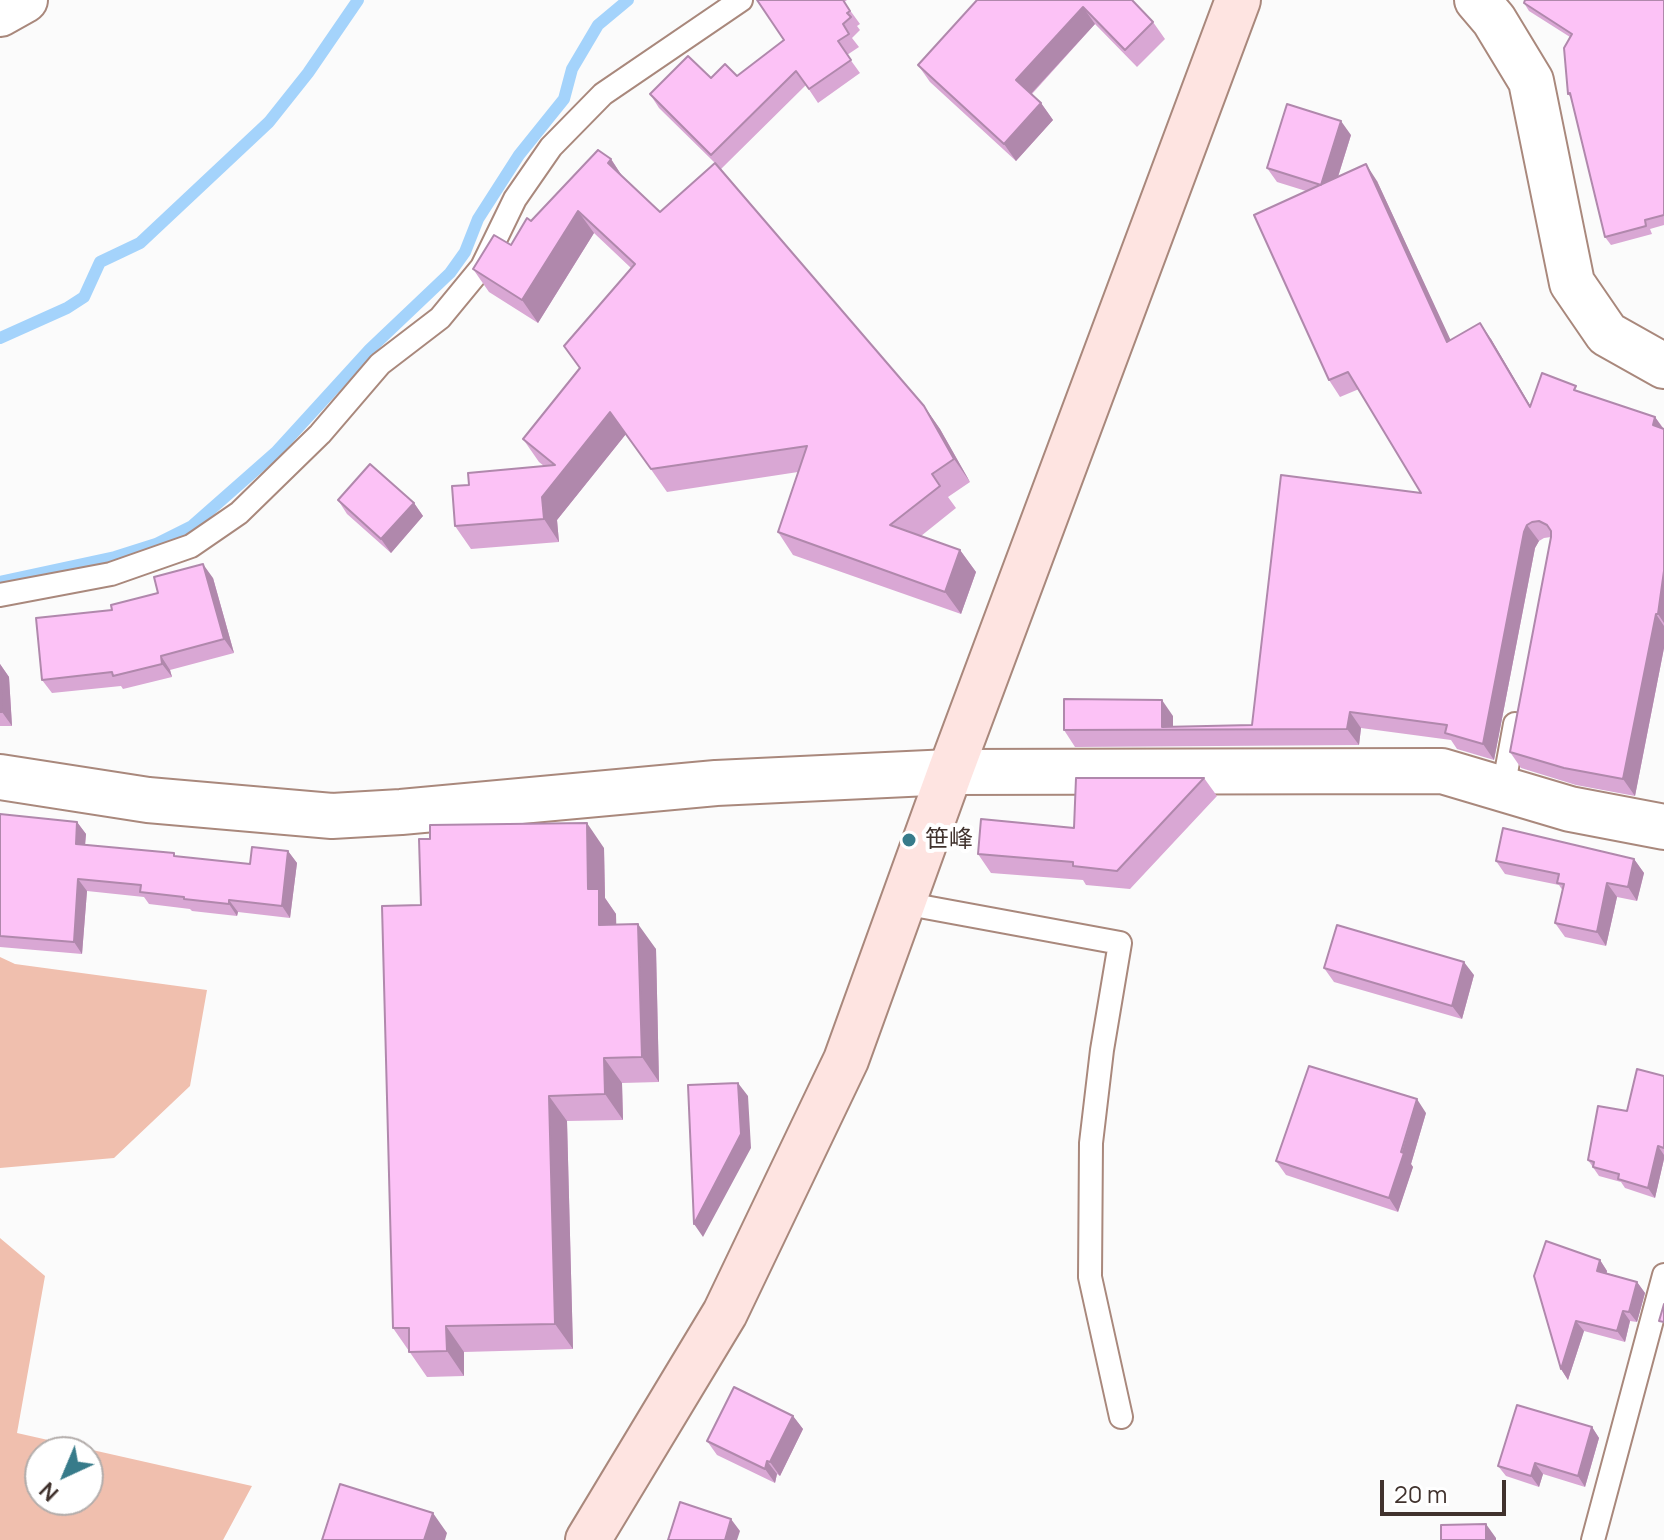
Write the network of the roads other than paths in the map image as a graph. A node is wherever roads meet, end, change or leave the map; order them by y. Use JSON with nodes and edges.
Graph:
{"nodes":[{"id":1,"x":25,"y":0,"type":"edge"},
{"id":2,"x":741,"y":0,"type":"edge"},
{"id":3,"x":1238,"y":0,"type":"edge"},
{"id":4,"x":1492,"y":7,"type":"edge"},
{"id":5,"x":0,"y":14,"type":"edge"},
{"id":6,"x":1664,"y":366,"type":"edge"},
{"id":7,"x":0,"y":595,"type":"edge"},
{"id":8,"x":1520,"y":700,"type":"edge"},
{"id":9,"x":950,"y":772,"type":"junction"},
{"id":10,"x":0,"y":777,"type":"edge"},
{"id":11,"x":1503,"y":789,"type":"junction"},
{"id":12,"x":1663,"y":821,"type":"edge"},
{"id":13,"x":903,"y":903,"type":"junction"},
{"id":14,"x":1664,"y":1275,"type":"edge"},
{"id":15,"x":1121,"y":1417,"type":"dead end"},
{"id":16,"x":588,"y":1540,"type":"edge"},
{"id":17,"x":1593,"y":1540,"type":"edge"}],
"edges":[{"from":1,"to":5,"type":"street"},
{"from":2,"to":7,"type":"lane"},
{"from":3,"to":9,"type":"street"},
{"from":4,"to":6,"type":"street"},
{"from":8,"to":11,"type":"lane"},
{"from":9,"to":10,"type":"street"},
{"from":9,"to":11,"type":"street"},
{"from":9,"to":13,"type":"street"},
{"from":11,"to":12,"type":"street"},
{"from":13,"to":15,"type":"lane"},
{"from":13,"to":16,"type":"street"},
{"from":14,"to":17,"type":"lane"}]}
